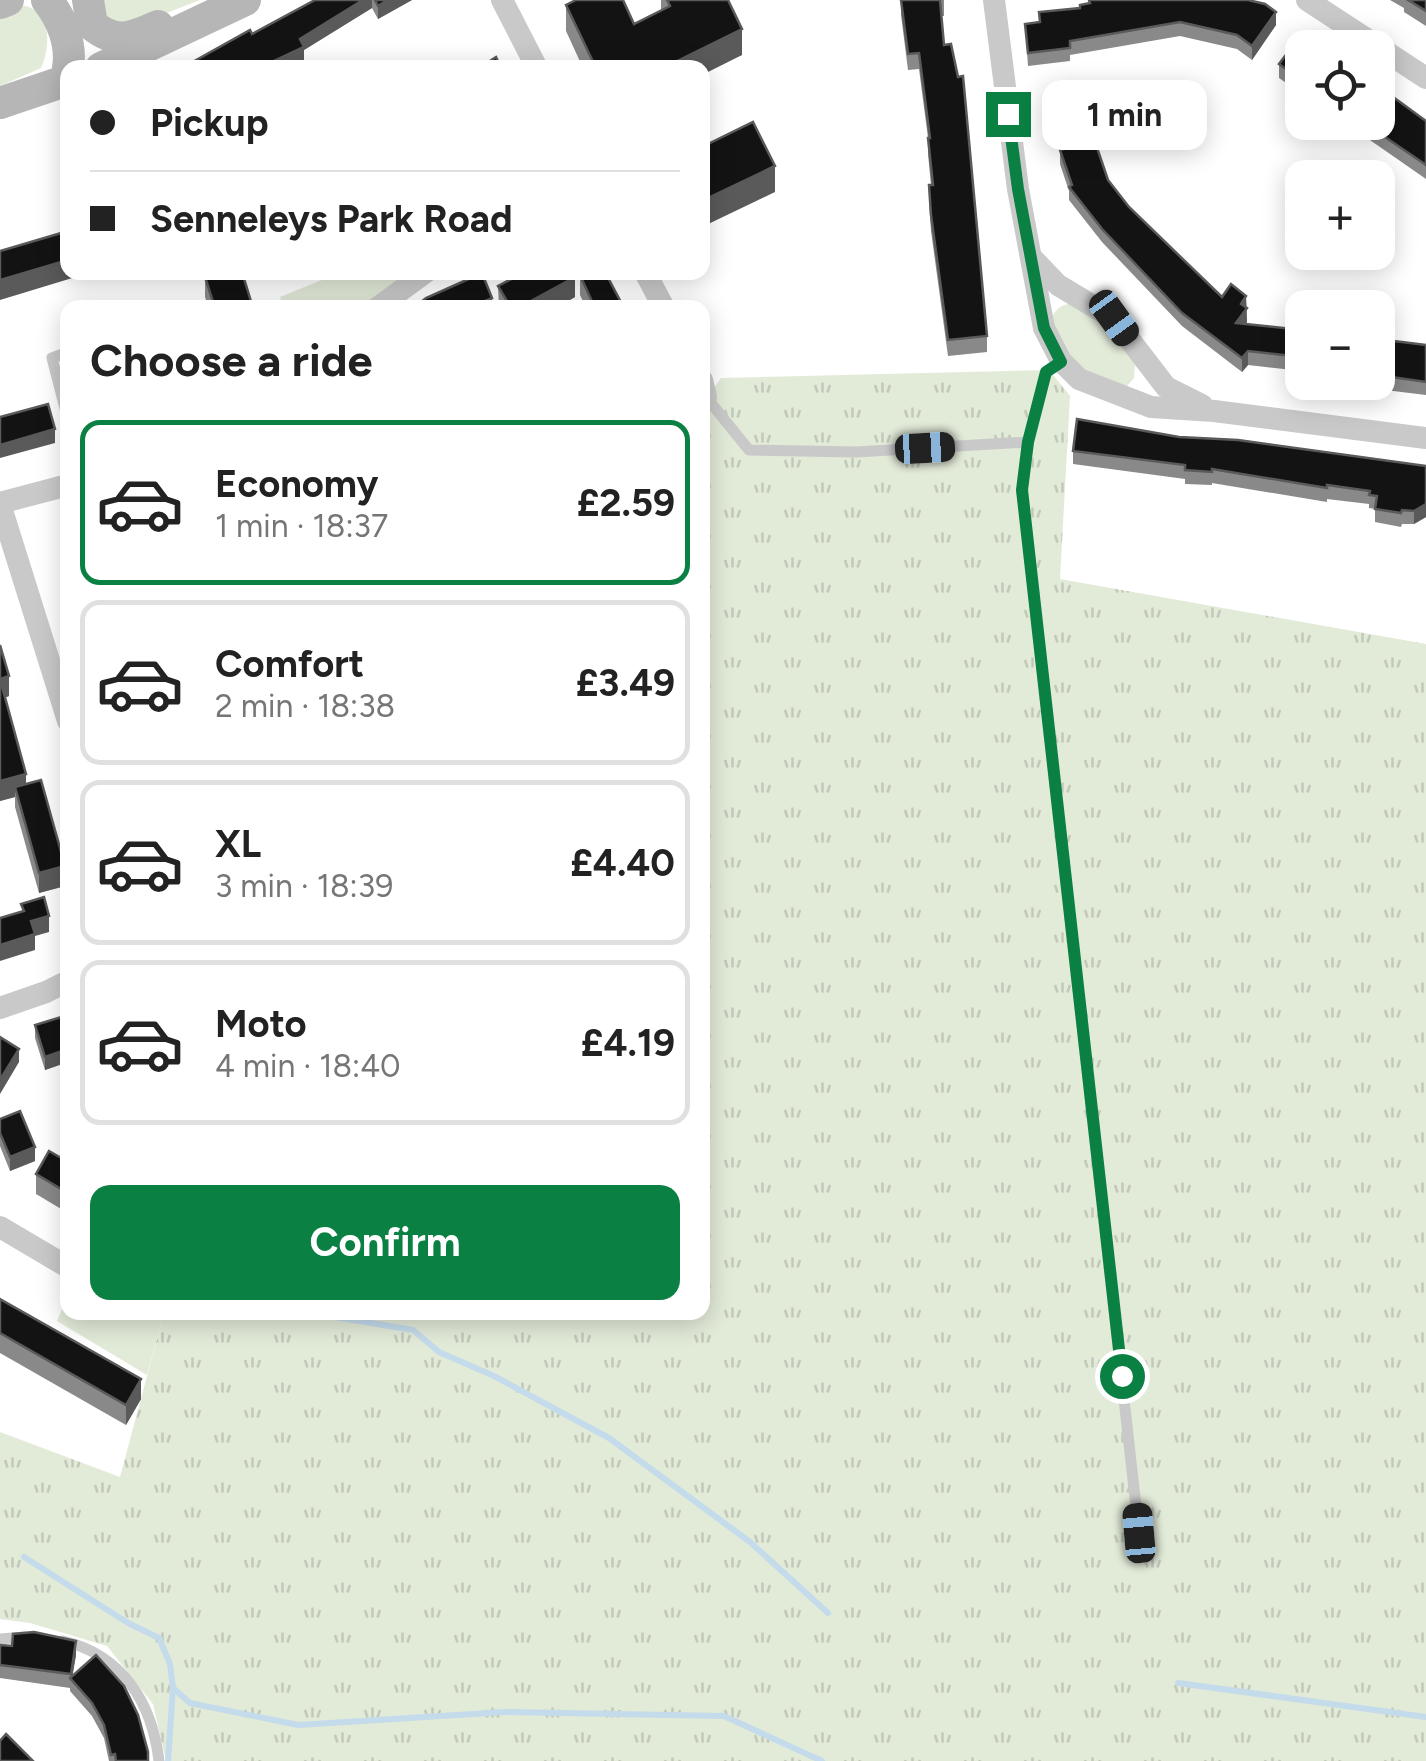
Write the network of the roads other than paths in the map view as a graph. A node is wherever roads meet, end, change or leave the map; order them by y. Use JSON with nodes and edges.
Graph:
{"nodes":[{"id":1,"x":8,"y":0,"type":"edge"},
{"id":2,"x":47,"y":0,"type":"edge"},
{"id":3,"x":88,"y":0,"type":"edge"},
{"id":4,"x":244,"y":0,"type":"edge"},
{"id":5,"x":502,"y":0,"type":"edge"},
{"id":6,"x":994,"y":0,"type":"edge"},
{"id":7,"x":1307,"y":0,"type":"edge"},
{"id":8,"x":0,"y":3,"type":"edge"},
{"id":9,"x":213,"y":18,"type":"junction"},
{"id":10,"x":67,"y":60,"type":"edge"},
{"id":11,"x":119,"y":60,"type":"edge"},
{"id":12,"x":533,"y":60,"type":"edge"},
{"id":13,"x":60,"y":78,"type":"edge"},
{"id":14,"x":1426,"y":78,"type":"edge"},
{"id":15,"x":0,"y":103,"type":"edge"},
{"id":16,"x":1033,"y":258,"type":"junction"},
{"id":17,"x":415,"y":280,"type":"edge"},
{"id":18,"x":388,"y":300,"type":"edge"},
{"id":19,"x":60,"y":355,"type":"edge"},
{"id":20,"x":1061,"y":362,"type":"junction"},
{"id":21,"x":60,"y":389,"type":"edge"},
{"id":22,"x":710,"y":397,"type":"edge"},
{"id":23,"x":1214,"y":412,"type":"junction"},
{"id":24,"x":1426,"y":438,"type":"edge"},
{"id":25,"x":1028,"y":442,"type":"junction"},
{"id":26,"x":60,"y":487,"type":"edge"},
{"id":27,"x":0,"y":503,"type":"edge"},
{"id":28,"x":60,"y":695,"type":"edge"},
{"id":29,"x":60,"y":985,"type":"edge"},
{"id":30,"x":0,"y":1008,"type":"edge"},
{"id":31,"x":0,"y":1227,"type":"edge"},
{"id":32,"x":60,"y":1262,"type":"edge"},
{"id":33,"x":1139,"y":1533,"type":"dead end"},
{"id":34,"x":40,"y":1636,"type":"edge"},
{"id":35,"x":0,"y":1639,"type":"edge"},
{"id":36,"x":54,"y":1639,"type":"edge"},
{"id":37,"x":159,"y":1761,"type":"edge"}],
"edges":[{"from":1,"to":8,"type":"main road"},
{"from":2,"to":10,"type":"main road"},
{"from":3,"to":9,"type":"main road"},
{"from":4,"to":9,"type":"main road"},
{"from":5,"to":12,"type":"street"},
{"from":6,"to":16,"type":"street"},
{"from":7,"to":14,"type":"street"},
{"from":9,"to":11,"type":"main road"},
{"from":13,"to":15,"type":"main road"},
{"from":16,"to":20,"type":"street"},
{"from":16,"to":23,"type":"street"},
{"from":17,"to":18,"type":"street"},
{"from":19,"to":21,"type":"lane"},
{"from":20,"to":23,"type":"street"},
{"from":20,"to":25,"type":"lane"},
{"from":22,"to":25,"type":"lane"},
{"from":23,"to":24,"type":"street"},
{"from":25,"to":33,"type":"lane"},
{"from":26,"to":27,"type":"street"},
{"from":27,"to":28,"type":"street"},
{"from":29,"to":30,"type":"street"},
{"from":31,"to":32,"type":"street"},
{"from":34,"to":35,"type":"lane"},
{"from":36,"to":37,"type":"lane"}]}
